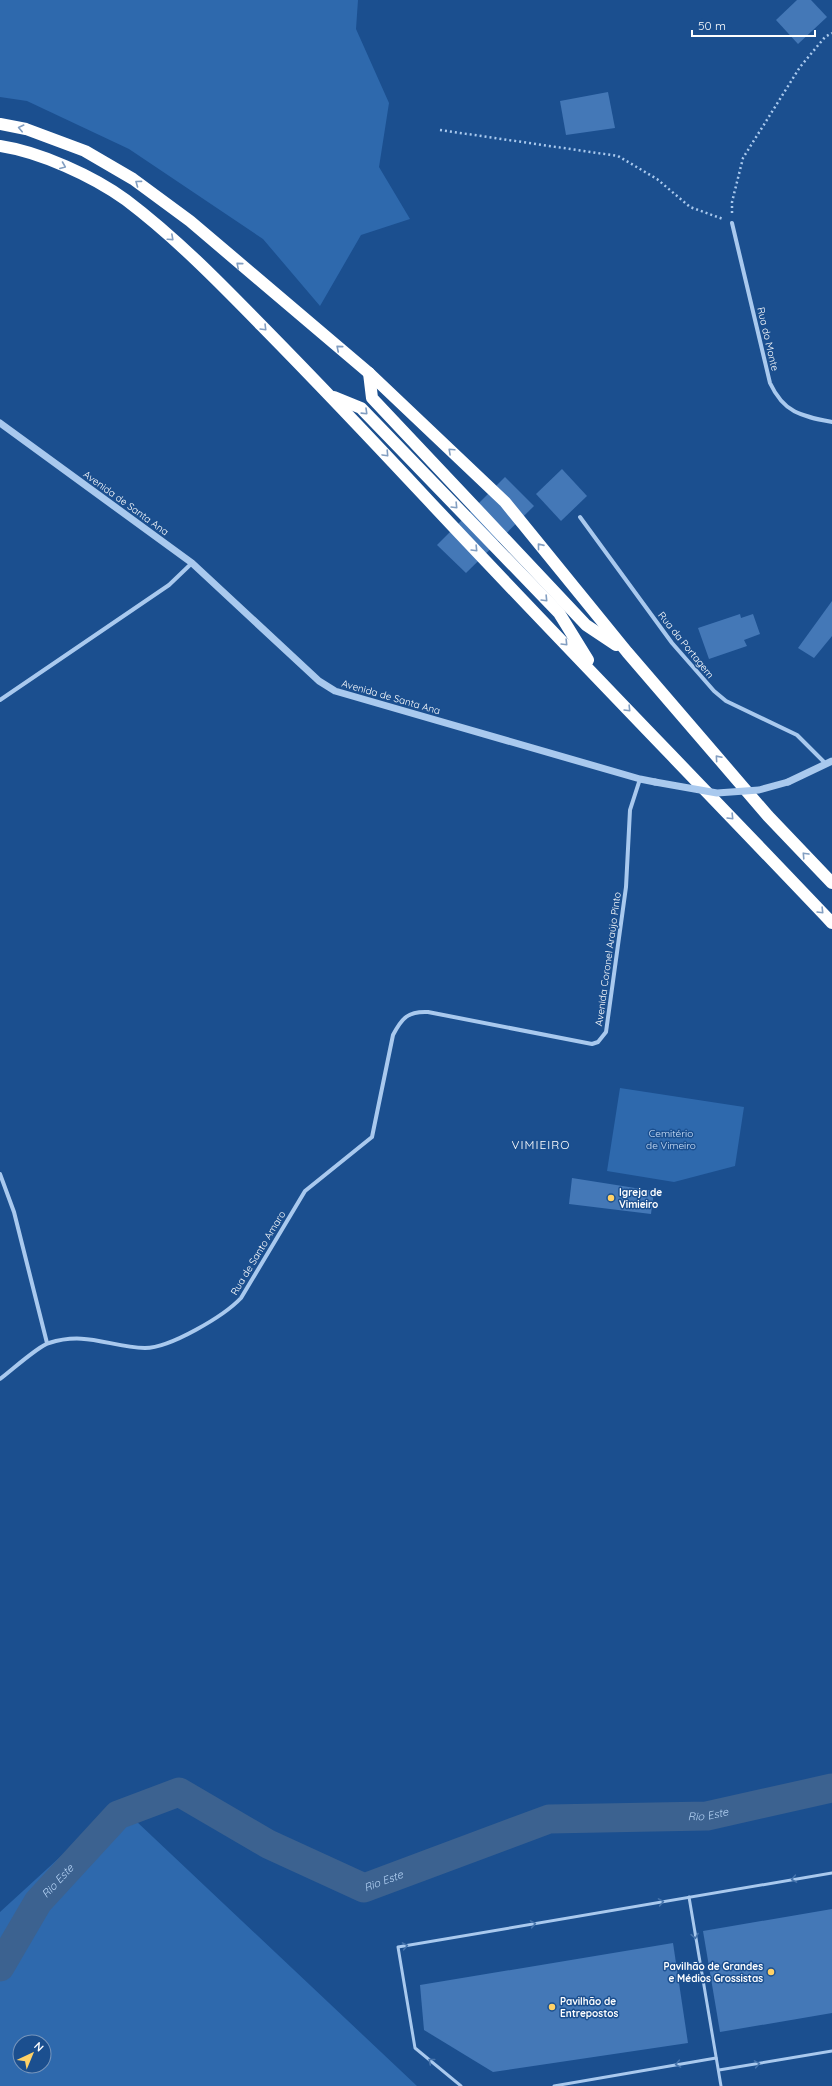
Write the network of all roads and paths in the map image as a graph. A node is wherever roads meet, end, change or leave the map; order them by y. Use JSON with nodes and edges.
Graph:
{"nodes":[{"id":1,"x":832,"y":33,"type":"edge"},
{"id":2,"x":0,"y":124,"type":"edge"},
{"id":3,"x":440,"y":130,"type":"dead end"},
{"id":4,"x":0,"y":146,"type":"edge"},
{"id":5,"x":732,"y":223,"type":"junction"},
{"id":6,"x":369,"y":373,"type":"junction"},
{"id":7,"x":832,"y":422,"type":"edge"},
{"id":8,"x":0,"y":423,"type":"edge"},
{"id":9,"x":580,"y":517,"type":"dead end"},
{"id":10,"x":192,"y":563,"type":"junction"},
{"id":11,"x":627,"y":652,"type":"junction"},
{"id":12,"x":0,"y":700,"type":"edge"},
{"id":13,"x":829,"y":763,"type":"edge"},
{"id":14,"x":640,"y":779,"type":"junction"},
{"id":15,"x":832,"y":884,"type":"edge"},
{"id":16,"x":832,"y":923,"type":"edge"},
{"id":17,"x":409,"y":1014,"type":"joint"},
{"id":18,"x":0,"y":1174,"type":"edge"},
{"id":19,"x":47,"y":1343,"type":"junction"},
{"id":20,"x":0,"y":1379,"type":"edge"},
{"id":21,"x":832,"y":1873,"type":"edge"},
{"id":22,"x":688,"y":1897,"type":"junction"},
{"id":23,"x":832,"y":2051,"type":"edge"},
{"id":24,"x":716,"y":2058,"type":"junction"},
{"id":25,"x":719,"y":2070,"type":"junction"},
{"id":26,"x":461,"y":2086,"type":"edge"},
{"id":27,"x":554,"y":2086,"type":"edge"},
{"id":28,"x":721,"y":2086,"type":"edge"}],
"edges":[{"from":1,"to":5,"type":"path"},
{"from":6,"to":2,"type":"highway","one_way":true},
{"from":3,"to":5,"type":"path"},
{"from":4,"to":16,"type":"highway","one_way":true},
{"from":5,"to":7,"type":"street","name":"Rua do Monte"},
{"from":11,"to":6,"type":"highway","one_way":true},
{"from":11,"to":6,"type":"highway","one_way":true},
{"from":8,"to":10,"type":"street","name":"Avenida de Santa Ana"},
{"from":9,"to":13,"type":"street","name":"Rua da Portagem"},
{"from":10,"to":12,"type":"street"},
{"from":10,"to":14,"type":"street","name":"Avenida de Santa Ana"},
{"from":15,"to":11,"type":"highway","one_way":true},
{"from":13,"to":14,"type":"street","name":"Avenida de Santa Ana","bridge":true},
{"from":14,"to":17,"type":"street","name":"Avenida Coronel Araújo Pinto"},
{"from":17,"to":19,"type":"street","name":"Rua de Santo Amaro"},
{"from":18,"to":19,"type":"street"},
{"from":19,"to":20,"type":"street","name":"Rua de Santo Amaro"},
{"from":21,"to":22,"type":"lane","one_way":true},
{"from":22,"to":24,"type":"lane","one_way":true},
{"from":26,"to":22,"type":"lane","one_way":true},
{"from":25,"to":23,"type":"lane","one_way":true},
{"from":24,"to":25,"type":"lane"},
{"from":24,"to":27,"type":"lane","one_way":true},
{"from":25,"to":28,"type":"lane"}]}
